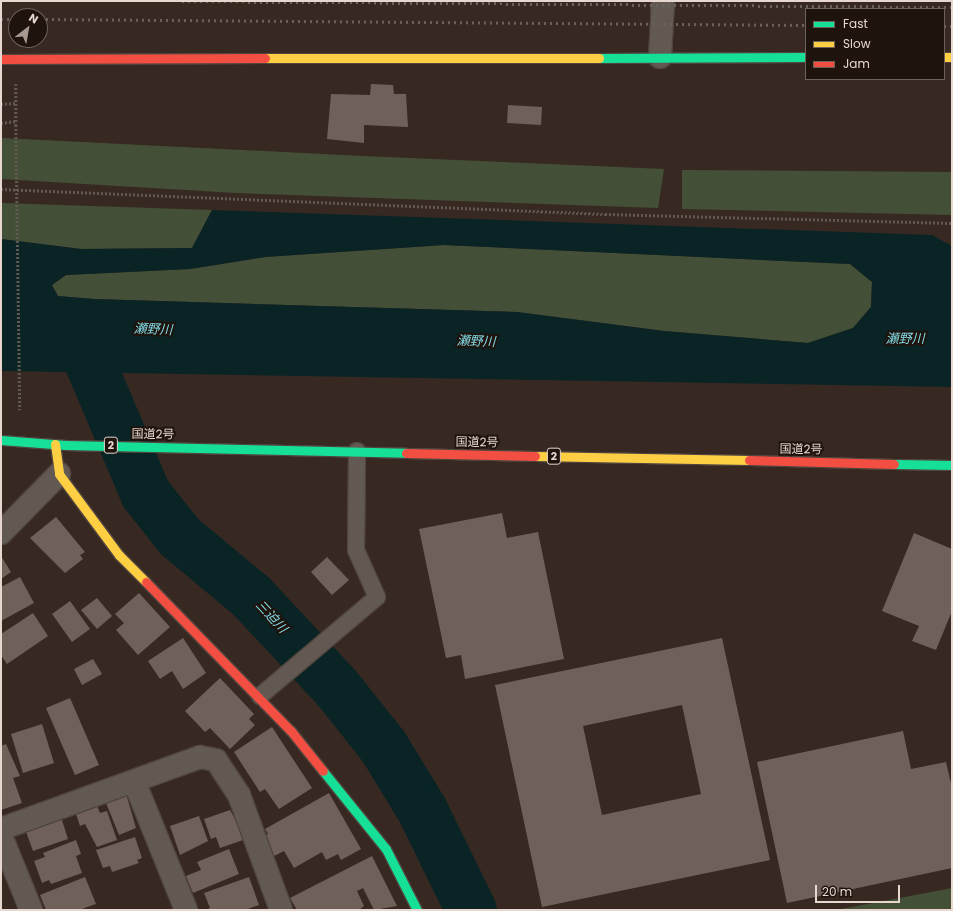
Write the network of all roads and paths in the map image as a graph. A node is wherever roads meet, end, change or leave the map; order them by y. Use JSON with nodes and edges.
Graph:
{"nodes":[{"id":1,"x":663,"y":1,"type":"edge"},
{"id":2,"x":660,"y":57,"type":"junction"},
{"id":3,"x":805,"y":57,"type":"edge"},
{"id":4,"x":1,"y":59,"type":"edge"},
{"id":5,"x":16,"y":77,"type":"dead end"},
{"id":6,"x":1,"y":104,"type":"edge"},
{"id":7,"x":16,"y":104,"type":"junction"},
{"id":8,"x":16,"y":121,"type":"junction"},
{"id":9,"x":1,"y":123,"type":"edge"},
{"id":10,"x":1,"y":189,"type":"edge"},
{"id":11,"x":952,"y":223,"type":"edge"},
{"id":12,"x":20,"y":410,"type":"dead end"},
{"id":13,"x":1,"y":440,"type":"edge"},
{"id":14,"x":55,"y":444,"type":"junction"},
{"id":15,"x":357,"y":451,"type":"junction"},
{"id":16,"x":952,"y":465,"type":"edge"},
{"id":17,"x":59,"y":474,"type":"junction"},
{"id":18,"x":1,"y":533,"type":"edge"},
{"id":19,"x":260,"y":696,"type":"junction"},
{"id":20,"x":134,"y":781,"type":"junction"},
{"id":21,"x":1,"y":830,"type":"edge"},
{"id":22,"x":1,"y":836,"type":"edge"},
{"id":23,"x":31,"y":910,"type":"edge"},
{"id":24,"x":186,"y":910,"type":"edge"},
{"id":25,"x":281,"y":910,"type":"edge"},
{"id":26,"x":417,"y":910,"type":"edge"}],
"edges":[{"from":1,"to":2,"type":"street"},
{"from":2,"to":3,"type":"main road"},
{"from":2,"to":4,"type":"main road"},
{"from":5,"to":7,"type":"path"},
{"from":6,"to":7,"type":"path"},
{"from":7,"to":8,"type":"path"},
{"from":8,"to":9,"type":"path"},
{"from":8,"to":12,"type":"path","bridge":true},
{"from":10,"to":11,"type":"path"},
{"from":13,"to":14,"type":"main road","name":"国道2号","number":"2"},
{"from":14,"to":15,"type":"main road","name":"国道2号","number":"2"},
{"from":14,"to":17,"type":"main road"},
{"from":15,"to":16,"type":"main road","name":"国道2号","number":"2"},
{"from":15,"to":19,"type":"lane"},
{"from":17,"to":18,"type":"street"},
{"from":17,"to":19,"type":"main road"},
{"from":19,"to":26,"type":"main road"},
{"from":20,"to":21,"type":"street"},
{"from":20,"to":24,"type":"street"},
{"from":20,"to":25,"type":"street"},
{"from":22,"to":23,"type":"street"}]}
